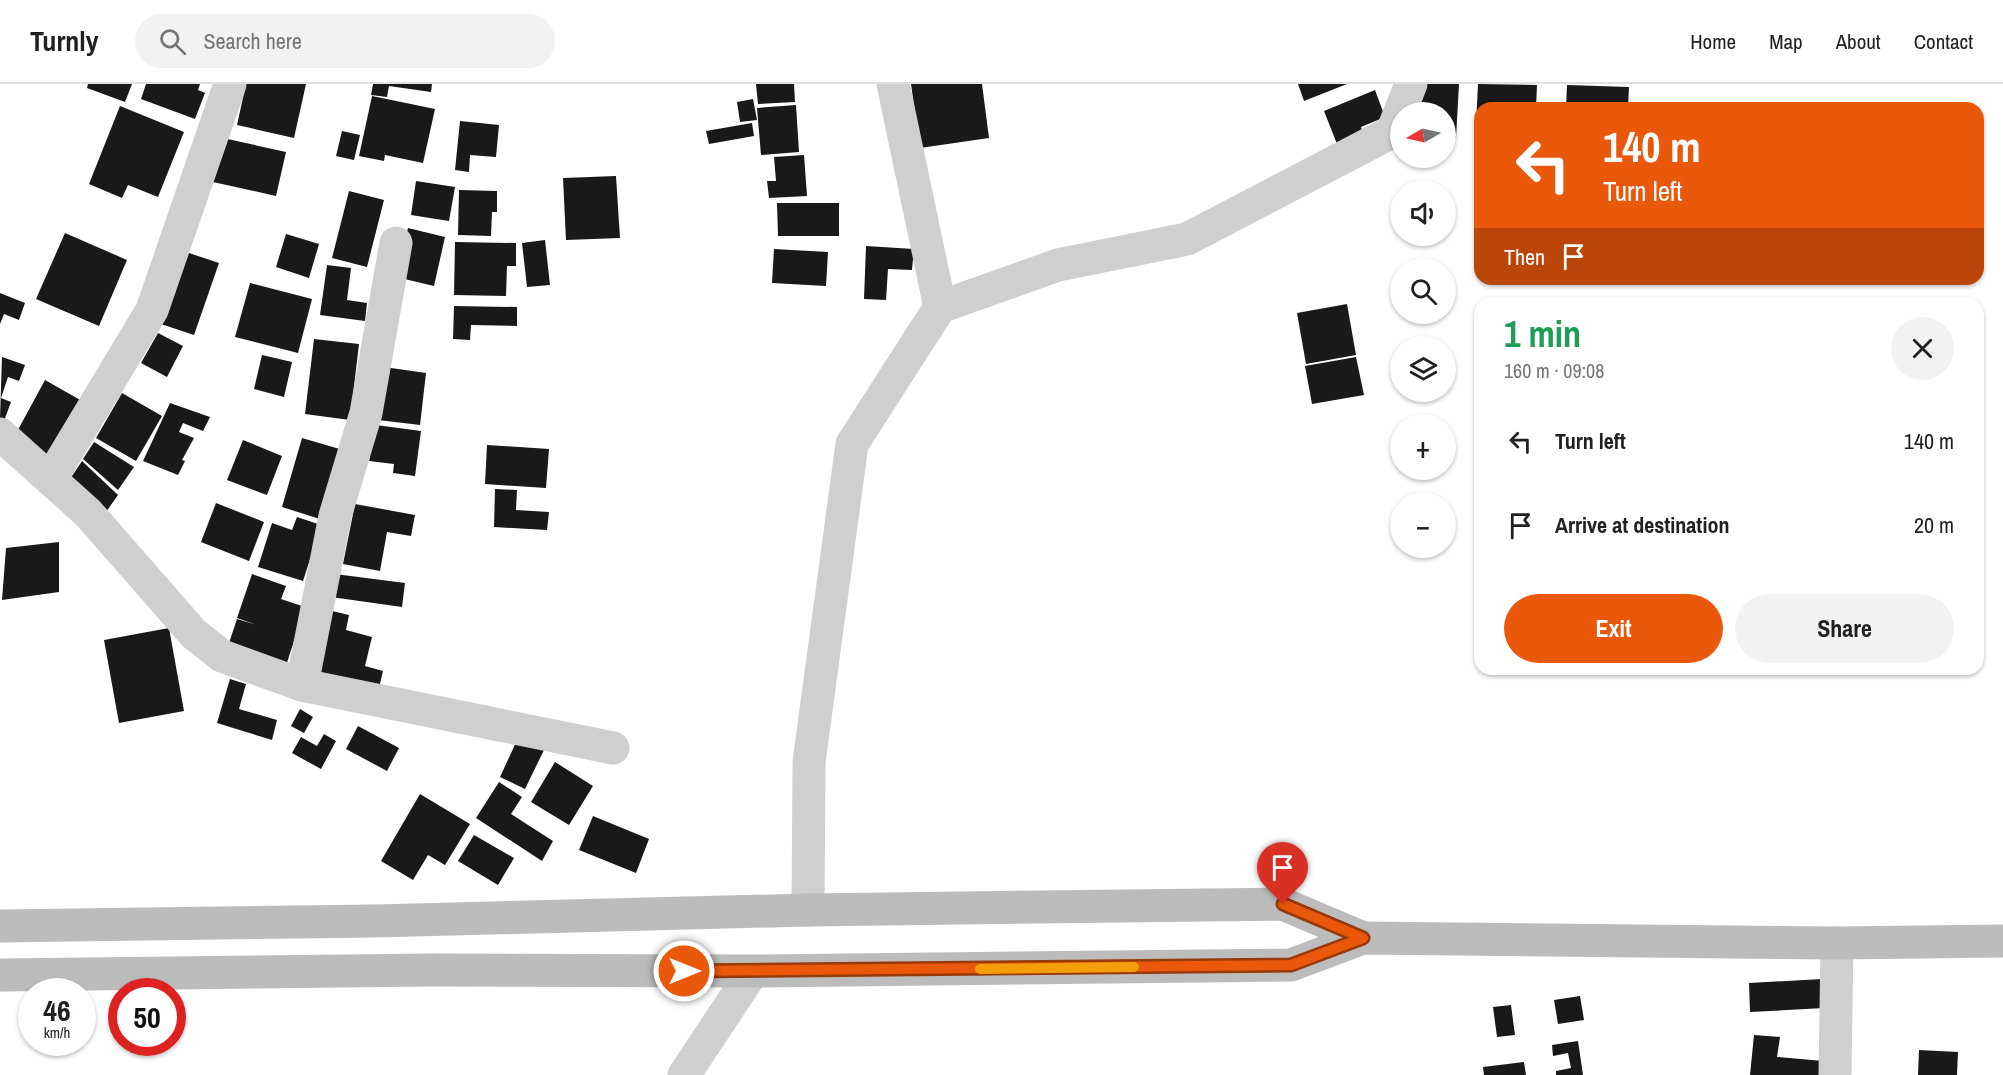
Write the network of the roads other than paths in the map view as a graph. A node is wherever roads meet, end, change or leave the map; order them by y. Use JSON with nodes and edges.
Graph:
{"nodes":[{"id":1,"x":230,"y":84,"type":"edge"},
{"id":2,"x":893,"y":84,"type":"edge"},
{"id":3,"x":1411,"y":84,"type":"edge"},
{"id":4,"x":396,"y":243,"type":"dead end"},
{"id":5,"x":940,"y":307,"type":"junction"},
{"id":6,"x":0,"y":434,"type":"edge"},
{"id":7,"x":51,"y":478,"type":"junction"},
{"id":8,"x":302,"y":685,"type":"junction"},
{"id":9,"x":613,"y":748,"type":"dead end"},
{"id":10,"x":808,"y":909,"type":"junction"},
{"id":11,"x":0,"y":926,"type":"edge"},
{"id":12,"x":1363,"y":938,"type":"junction"},
{"id":13,"x":2003,"y":941,"type":"edge"},
{"id":14,"x":1837,"y":943,"type":"junction"},
{"id":15,"x":753,"y":971,"type":"junction"},
{"id":16,"x":0,"y":975,"type":"edge"},
{"id":17,"x":684,"y":1075,"type":"edge"},
{"id":18,"x":1835,"y":1075,"type":"edge"}],
"edges":[{"from":1,"to":7,"type":"street"},
{"from":2,"to":5,"type":"street"},
{"from":3,"to":5,"type":"street"},
{"from":4,"to":8,"type":"street"},
{"from":5,"to":10,"type":"street"},
{"from":6,"to":7,"type":"street"},
{"from":7,"to":8,"type":"street"},
{"from":8,"to":9,"type":"street"},
{"from":10,"to":11,"type":"main road"},
{"from":10,"to":12,"type":"main road"},
{"from":12,"to":14,"type":"main road"},
{"from":12,"to":15,"type":"main road"},
{"from":13,"to":14,"type":"main road"},
{"from":14,"to":18,"type":"street"},
{"from":15,"to":16,"type":"main road"},
{"from":15,"to":17,"type":"street"}]}
